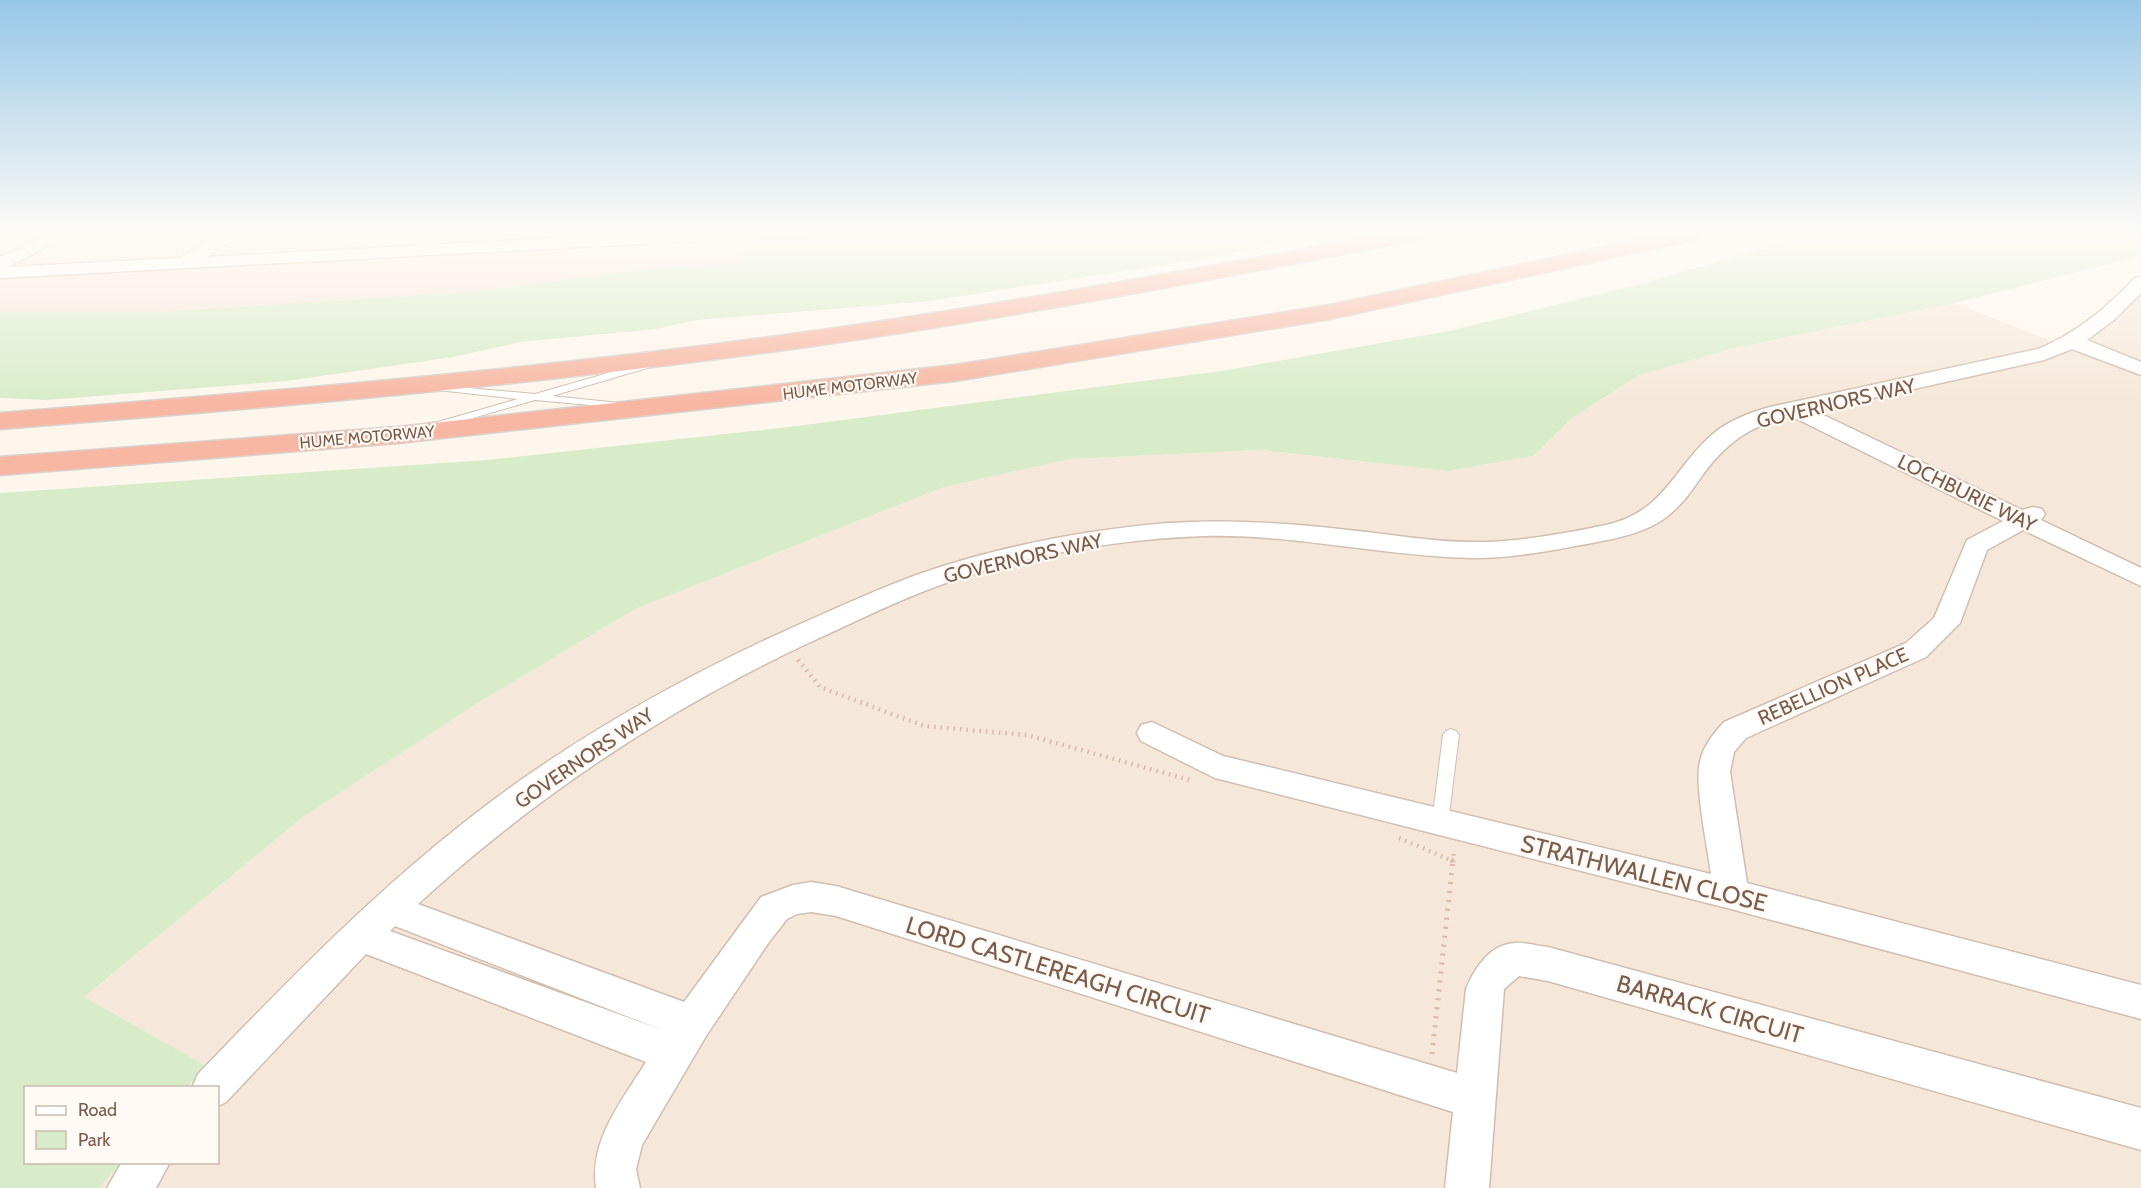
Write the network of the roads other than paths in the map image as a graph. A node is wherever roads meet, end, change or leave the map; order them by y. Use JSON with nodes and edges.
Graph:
{"nodes":[{"id":1,"x":1101,"y":290,"type":"edge"},
{"id":2,"x":1431,"y":290,"type":"edge"},
{"id":3,"x":2133,"y":290,"type":"edge"},
{"id":4,"x":2073,"y":342,"type":"junction"},
{"id":5,"x":678,"y":356,"type":"junction"},
{"id":6,"x":2141,"y":369,"type":"edge"},
{"id":7,"x":419,"y":385,"type":"junction"},
{"id":8,"x":540,"y":397,"type":"junction"},
{"id":9,"x":1803,"y":407,"type":"junction"},
{"id":10,"x":645,"y":410,"type":"junction"},
{"id":11,"x":0,"y":421,"type":"edge"},
{"id":12,"x":398,"y":435,"type":"junction"},
{"id":13,"x":0,"y":466,"type":"edge"},
{"id":14,"x":2028,"y":517,"type":"junction"},
{"id":15,"x":2141,"y":568,"type":"edge"},
{"id":16,"x":2141,"y":578,"type":"edge"},
{"id":17,"x":1152,"y":733,"type":"dead end"},
{"id":18,"x":1451,"y":735,"type":"dead end"},
{"id":19,"x":1447,"y":823,"type":"junction"},
{"id":20,"x":1731,"y":894,"type":"junction"},
{"id":21,"x":391,"y":909,"type":"junction"},
{"id":22,"x":361,"y":936,"type":"junction"},
{"id":23,"x":2141,"y":1002,"type":"edge"},
{"id":24,"x":682,"y":1039,"type":"junction"},
{"id":25,"x":214,"y":1086,"type":"edge"},
{"id":26,"x":1476,"y":1099,"type":"junction"},
{"id":27,"x":2141,"y":1129,"type":"edge"},
{"id":28,"x":147,"y":1164,"type":"edge"},
{"id":29,"x":129,"y":1188,"type":"edge"},
{"id":30,"x":618,"y":1188,"type":"edge"},
{"id":31,"x":1467,"y":1188,"type":"edge"}],
"edges":[{"from":1,"to":5,"type":"highway"},
{"from":2,"to":10,"type":"highway","name":"HUME MOTORWAY"},
{"from":3,"to":4,"type":"street","name":"GOVERNORS WAY"},
{"from":4,"to":6,"type":"street"},
{"from":4,"to":9,"type":"street","name":"GOVERNORS WAY"},
{"from":5,"to":7,"type":"highway"},
{"from":5,"to":8,"type":"lane"},
{"from":7,"to":8,"type":"lane"},
{"from":7,"to":11,"type":"highway"},
{"from":8,"to":10,"type":"lane"},
{"from":8,"to":12,"type":"lane"},
{"from":9,"to":14,"type":"street","name":"LOCHBURIE WAY"},
{"from":9,"to":21,"type":"street","name":"GOVERNORS WAY"},
{"from":10,"to":12,"type":"highway","name":"HUME MOTORWAY"},
{"from":12,"to":13,"type":"highway","name":"HUME MOTORWAY"},
{"from":14,"to":15,"type":"street","name":"LOCHBURIE WAY"},
{"from":14,"to":16,"type":"street","name":"LOCHBURIE WAY"},
{"from":14,"to":20,"type":"street","name":"REBELLION PLACE"},
{"from":17,"to":19,"type":"street","name":"STRATHWALLEN CLOSE"},
{"from":18,"to":19,"type":"lane"},
{"from":19,"to":20,"type":"street","name":"STRATHWALLEN CLOSE"},
{"from":20,"to":23,"type":"street","name":"STRATHWALLEN CLOSE"},
{"from":21,"to":22,"type":"street","name":"GOVERNORS WAY"},
{"from":21,"to":24,"type":"street"},
{"from":22,"to":24,"type":"street"},
{"from":22,"to":25,"type":"street","name":"GOVERNORS WAY"},
{"from":24,"to":26,"type":"street","name":"LORD CASTLEREAGH CIRCUIT"},
{"from":24,"to":30,"type":"street","name":"LORD CASTLEREAGH CIRCUIT"},
{"from":26,"to":27,"type":"street","name":"BARRACK CIRCUIT"},
{"from":26,"to":31,"type":"street","name":"BARRACK CIRCUIT"},
{"from":28,"to":29,"type":"street"}]}
